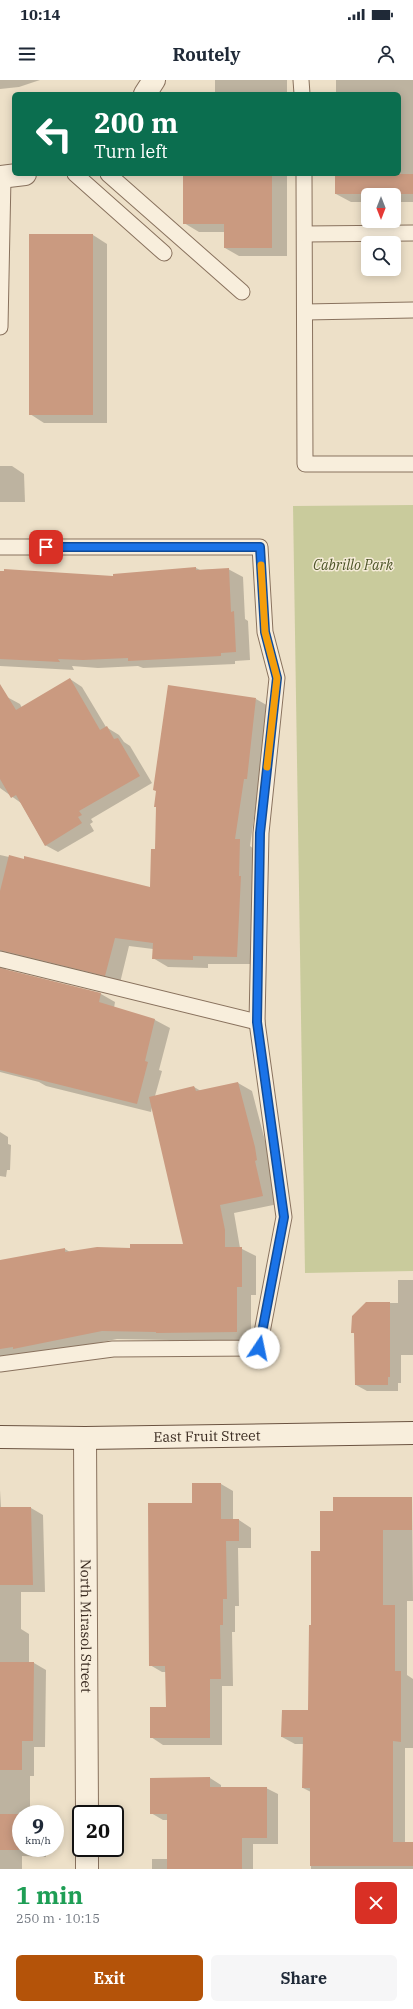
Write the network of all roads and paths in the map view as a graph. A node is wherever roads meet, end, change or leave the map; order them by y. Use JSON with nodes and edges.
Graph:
{"nodes":[{"id":1,"x":154,"y":80,"type":"edge"},
{"id":2,"x":301,"y":80,"type":"edge"},
{"id":3,"x":146,"y":92,"type":"edge"},
{"id":4,"x":302,"y":92,"type":"edge"},
{"id":5,"x":12,"y":176,"type":"edge"},
{"id":6,"x":77,"y":176,"type":"edge"},
{"id":7,"x":110,"y":176,"type":"edge"},
{"id":8,"x":304,"y":176,"type":"edge"},
{"id":9,"x":2,"y":177,"type":"edge"},
{"id":10,"x":413,"y":233,"type":"edge"},
{"id":11,"x":305,"y":234,"type":"junction"},
{"id":12,"x":164,"y":253,"type":"dead end"},
{"id":13,"x":242,"y":292,"type":"dead end"},
{"id":14,"x":413,"y":310,"type":"edge"},
{"id":15,"x":305,"y":312,"type":"junction"},
{"id":16,"x":0,"y":327,"type":"edge"},
{"id":17,"x":413,"y":464,"type":"edge"},
{"id":18,"x":0,"y":547,"type":"edge"},
{"id":19,"x":0,"y":959,"type":"edge"},
{"id":20,"x":257,"y":1022,"type":"junction"},
{"id":21,"x":0,"y":1364,"type":"edge"},
{"id":22,"x":413,"y":1433,"type":"edge"},
{"id":23,"x":0,"y":1437,"type":"edge"},
{"id":24,"x":85,"y":1438,"type":"junction"},
{"id":25,"x":87,"y":1805,"type":"edge"},
{"id":26,"x":87,"y":1857,"type":"edge"},
{"id":27,"x":87,"y":1869,"type":"edge"}],
"edges":[{"from":1,"to":3,"type":"street"},
{"from":2,"to":4,"type":"lane"},
{"from":5,"to":9,"type":"street"},
{"from":6,"to":12,"type":"lane"},
{"from":7,"to":13,"type":"lane"},
{"from":8,"to":11,"type":"lane"},
{"from":9,"to":16,"type":"lane"},
{"from":10,"to":11,"type":"lane"},
{"from":11,"to":15,"type":"lane"},
{"from":14,"to":15,"type":"lane"},
{"from":15,"to":17,"type":"lane"},
{"from":18,"to":20,"type":"lane"},
{"from":19,"to":20,"type":"lane"},
{"from":20,"to":21,"type":"lane"},
{"from":22,"to":24,"type":"street","name":"East Fruit Street"},
{"from":23,"to":24,"type":"street","name":"East Fruit Street"},
{"from":24,"to":25,"type":"street","name":"North Mirasol Street"},
{"from":26,"to":27,"type":"street"}]}
